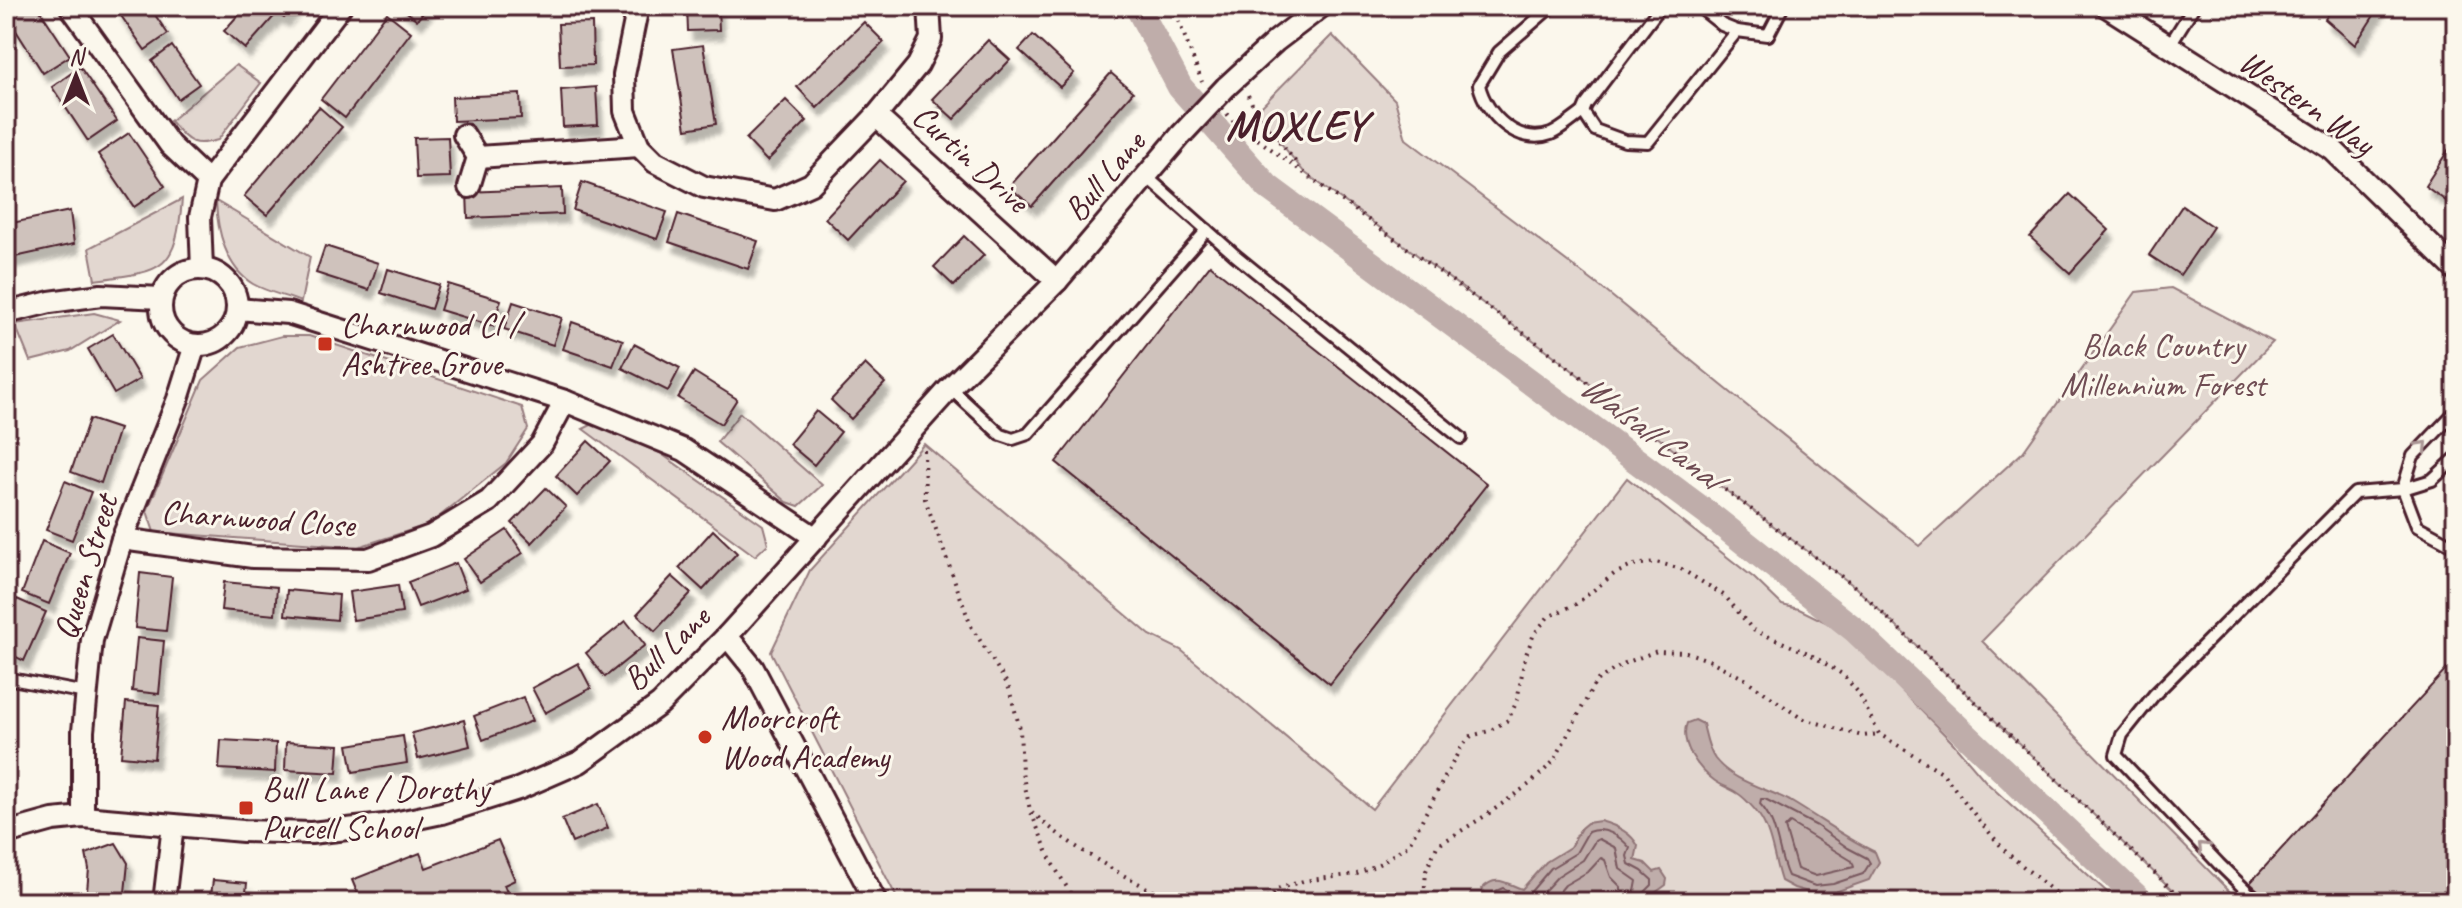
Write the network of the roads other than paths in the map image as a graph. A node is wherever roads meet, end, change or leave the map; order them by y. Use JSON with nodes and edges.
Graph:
{"nodes":[{"id":1,"x":70,"y":6,"type":"edge"},
{"id":2,"x":341,"y":6,"type":"edge"},
{"id":3,"x":638,"y":6,"type":"edge"},
{"id":4,"x":929,"y":6,"type":"edge"},
{"id":5,"x":1322,"y":6,"type":"edge"},
{"id":6,"x":1552,"y":6,"type":"edge"},
{"id":7,"x":1661,"y":6,"type":"edge"},
{"id":8,"x":1698,"y":6,"type":"edge"},
{"id":9,"x":1783,"y":6,"type":"edge"},
{"id":10,"x":2106,"y":6,"type":"edge"},
{"id":11,"x":2194,"y":6,"type":"edge"},
{"id":12,"x":1737,"y":31,"type":"junction"},
{"id":13,"x":2169,"y":46,"type":"junction"},
{"id":14,"x":1583,"y":112,"type":"junction"},
{"id":15,"x":876,"y":116,"type":"junction"},
{"id":16,"x":464,"y":135,"type":"dead end"},
{"id":17,"x":639,"y":146,"type":"junction"},
{"id":18,"x":478,"y":157,"type":"junction"},
{"id":19,"x":1147,"y":177,"type":"junction"},
{"id":20,"x":208,"y":181,"type":"junction"},
{"id":21,"x":469,"y":187,"type":"dead end"},
{"id":22,"x":1207,"y":230,"type":"junction"},
{"id":23,"x":202,"y":269,"type":"junction"},
{"id":24,"x":2456,"y":270,"type":"edge"},
{"id":25,"x":1057,"y":281,"type":"junction"},
{"id":26,"x":161,"y":298,"type":"junction"},
{"id":27,"x":237,"y":309,"type":"junction"},
{"id":28,"x":6,"y":313,"type":"edge"},
{"id":29,"x":195,"y":345,"type":"junction"},
{"id":30,"x":950,"y":388,"type":"junction"},
{"id":31,"x":565,"y":401,"type":"junction"},
{"id":32,"x":2456,"y":411,"type":"edge"},
{"id":33,"x":1461,"y":438,"type":"dead end"},
{"id":34,"x":2456,"y":458,"type":"edge"},
{"id":35,"x":2403,"y":489,"type":"junction"},
{"id":36,"x":816,"y":538,"type":"junction"},
{"id":37,"x":122,"y":539,"type":"junction"},
{"id":38,"x":2456,"y":547,"type":"edge"},
{"id":39,"x":727,"y":636,"type":"junction"},
{"id":40,"x":6,"y":678,"type":"edge"},
{"id":41,"x":86,"y":693,"type":"junction"},
{"id":42,"x":83,"y":817,"type":"junction"},
{"id":43,"x":173,"y":825,"type":"junction"},
{"id":44,"x":6,"y":833,"type":"edge"},
{"id":45,"x":164,"y":902,"type":"edge"},
{"id":46,"x":876,"y":902,"type":"edge"},
{"id":47,"x":2258,"y":902,"type":"edge"}],
"edges":[{"from":1,"to":20,"type":"street"},
{"from":2,"to":20,"type":"street"},
{"from":3,"to":17,"type":"street"},
{"from":4,"to":15,"type":"street","name":"Curtin Drive"},
{"from":5,"to":19,"type":"street","name":"Bull Lane","bridge":true},
{"from":6,"to":14,"type":"lane"},
{"from":7,"to":14,"type":"lane"},
{"from":8,"to":12,"type":"lane"},
{"from":9,"to":12,"type":"lane"},
{"from":10,"to":13,"type":"street","name":"Western Way"},
{"from":11,"to":13,"type":"lane"},
{"from":12,"to":14,"type":"lane"},
{"from":13,"to":24,"type":"street","name":"Western Way"},
{"from":15,"to":17,"type":"street","name":"Curtin Drive"},
{"from":15,"to":25,"type":"street","name":"Curtin Drive"},
{"from":16,"to":18,"type":"street"},
{"from":17,"to":18,"type":"street"},
{"from":18,"to":21,"type":"street"},
{"from":19,"to":22,"type":"lane"},
{"from":19,"to":25,"type":"street","name":"Bull Lane"},
{"from":20,"to":23,"type":"street"},
{"from":22,"to":30,"type":"lane"},
{"from":22,"to":33,"type":"lane"},
{"from":23,"to":26,"type":"street"},
{"from":23,"to":27,"type":"street"},
{"from":25,"to":30,"type":"street","name":"Bull Lane"},
{"from":26,"to":28,"type":"street"},
{"from":26,"to":29,"type":"street"},
{"from":27,"to":29,"type":"street"},
{"from":27,"to":31,"type":"street"},
{"from":29,"to":37,"type":"street","name":"Queen Street"},
{"from":30,"to":36,"type":"street","name":"Bull Lane"},
{"from":31,"to":36,"type":"street"},
{"from":31,"to":37,"type":"street","name":"Charnwood Close"},
{"from":35,"to":32,"type":"lane","one_way":true},
{"from":34,"to":35,"type":"lane"},
{"from":35,"to":38,"type":"lane"},
{"from":47,"to":35,"type":"lane","one_way":true},
{"from":36,"to":39,"type":"street","name":"Bull Lane"},
{"from":37,"to":41,"type":"street","name":"Queen Street"},
{"from":39,"to":43,"type":"street","name":"Bull Lane"},
{"from":39,"to":46,"type":"street"},
{"from":40,"to":41,"type":"lane"},
{"from":41,"to":42,"type":"street","name":"Queen Street"},
{"from":42,"to":43,"type":"street","name":"Bull Lane"},
{"from":42,"to":44,"type":"street","name":"Bull Lane"},
{"from":43,"to":45,"type":"street"}]}
